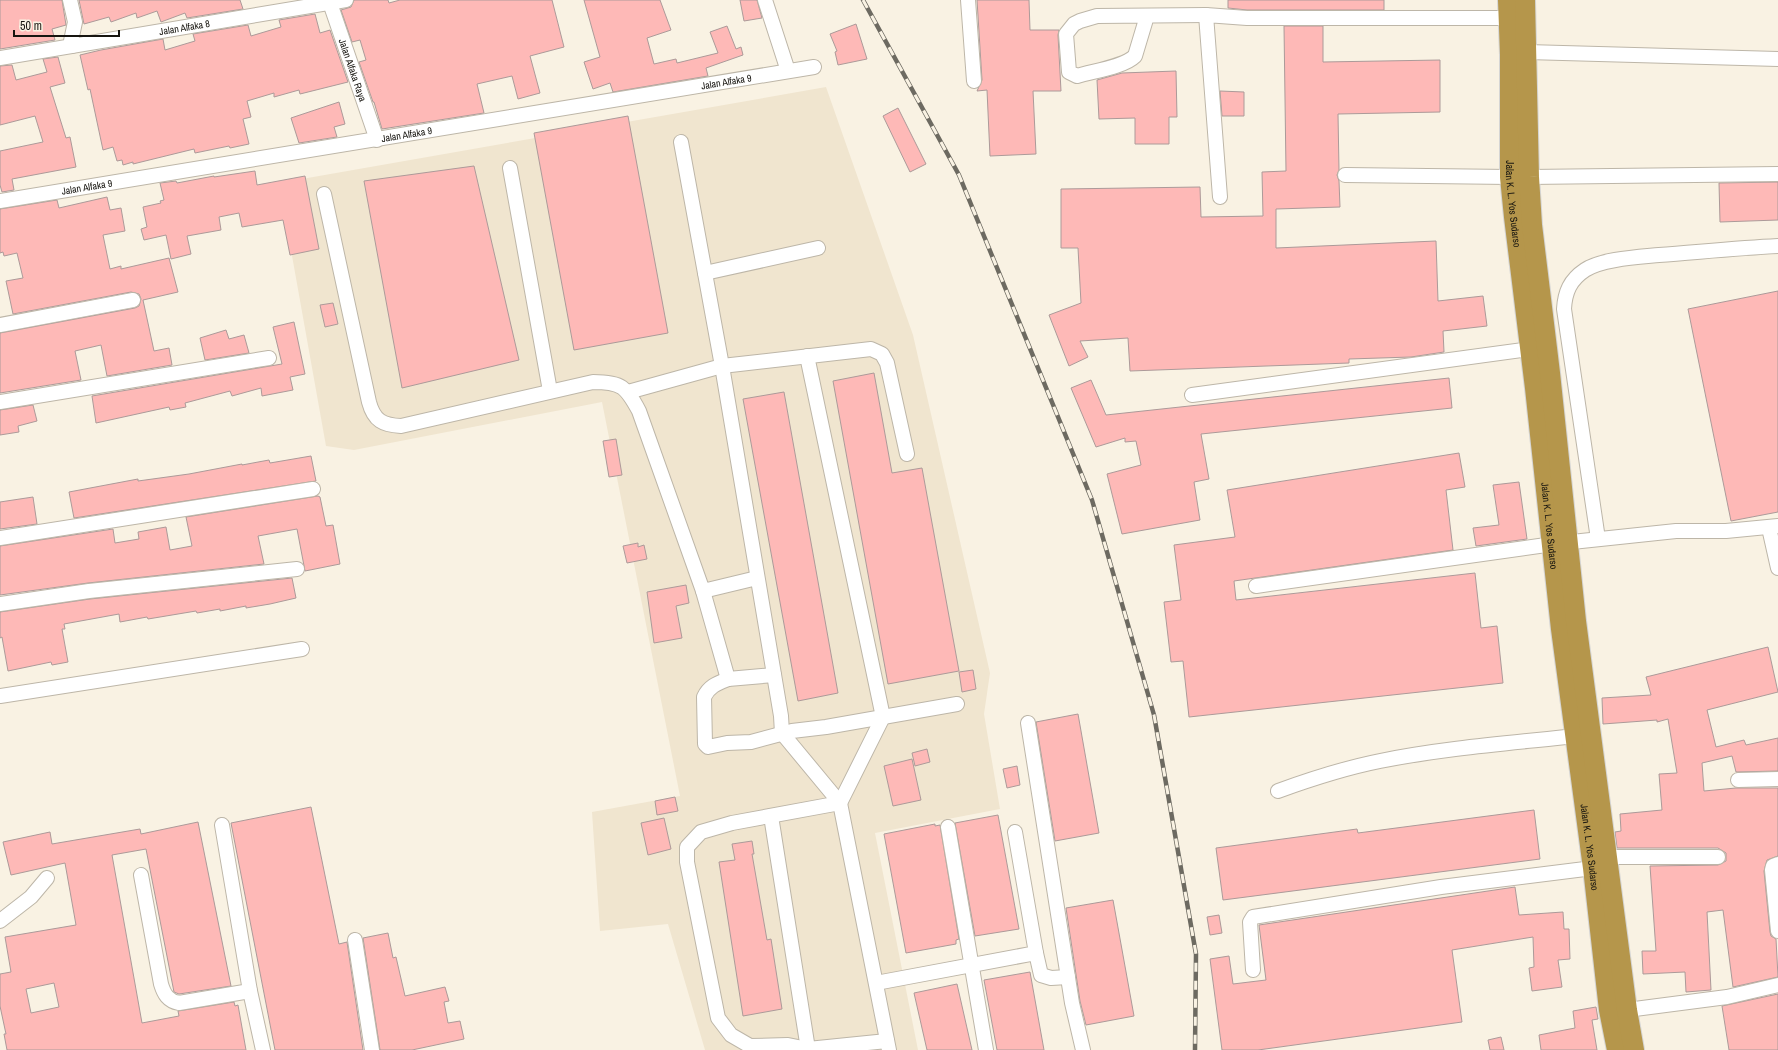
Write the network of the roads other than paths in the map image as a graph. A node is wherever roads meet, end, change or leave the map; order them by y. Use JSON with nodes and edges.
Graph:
{"nodes":[{"id":1,"x":70,"y":0,"type":"edge"},
{"id":2,"x":346,"y":0,"type":"edge"},
{"id":3,"x":765,"y":0,"type":"edge"},
{"id":4,"x":968,"y":0,"type":"edge"},
{"id":5,"x":1525,"y":0,"type":"edge"},
{"id":6,"x":329,"y":1,"type":"edge"},
{"id":7,"x":1508,"y":9,"type":"edge"},
{"id":8,"x":1148,"y":16,"type":"junction"},
{"id":9,"x":1206,"y":16,"type":"junction"},
{"id":10,"x":72,"y":46,"type":"junction"},
{"id":11,"x":1526,"y":52,"type":"junction"},
{"id":12,"x":0,"y":58,"type":"edge"},
{"id":13,"x":1778,"y":59,"type":"edge"},
{"id":14,"x":814,"y":67,"type":"dead end"},
{"id":15,"x":788,"y":71,"type":"junction"},
{"id":16,"x":974,"y":81,"type":"dead end"},
{"id":17,"x":377,"y":140,"type":"junction"},
{"id":18,"x":681,"y":142,"type":"dead end"},
{"id":19,"x":510,"y":168,"type":"dead end"},
{"id":20,"x":1778,"y":174,"type":"edge"},
{"id":21,"x":1345,"y":175,"type":"dead end"},
{"id":22,"x":1520,"y":177,"type":"junction"},
{"id":23,"x":324,"y":194,"type":"dead end"},
{"id":24,"x":1220,"y":197,"type":"dead end"},
{"id":25,"x":0,"y":201,"type":"edge"},
{"id":26,"x":1778,"y":246,"type":"edge"},
{"id":27,"x":818,"y":248,"type":"dead end"},
{"id":28,"x":705,"y":273,"type":"junction"},
{"id":29,"x":133,"y":300,"type":"dead end"},
{"id":30,"x":0,"y":325,"type":"edge"},
{"id":31,"x":1530,"y":349,"type":"junction"},
{"id":32,"x":807,"y":356,"type":"junction"},
{"id":33,"x":269,"y":358,"type":"dead end"},
{"id":34,"x":722,"y":366,"type":"junction"},
{"id":35,"x":550,"y":391,"type":"junction"},
{"id":36,"x":628,"y":392,"type":"junction"},
{"id":37,"x":1192,"y":395,"type":"dead end"},
{"id":38,"x":0,"y":402,"type":"edge"},
{"id":39,"x":907,"y":454,"type":"dead end"},
{"id":40,"x":313,"y":489,"type":"dead end"},
{"id":41,"x":1774,"y":527,"type":"edge"},
{"id":42,"x":0,"y":538,"type":"edge"},
{"id":43,"x":1598,"y":539,"type":"junction"},
{"id":44,"x":1561,"y":543,"type":"junction"},
{"id":45,"x":1778,"y":568,"type":"edge"},
{"id":46,"x":297,"y":569,"type":"dead end"},
{"id":47,"x":757,"y":578,"type":"junction"},
{"id":48,"x":1256,"y":586,"type":"dead end"},
{"id":49,"x":703,"y":591,"type":"junction"},
{"id":50,"x":0,"y":604,"type":"edge"},
{"id":51,"x":302,"y":649,"type":"dead end"},
{"id":52,"x":774,"y":675,"type":"junction"},
{"id":53,"x":728,"y":679,"type":"junction"},
{"id":54,"x":0,"y":696,"type":"edge"},
{"id":55,"x":957,"y":704,"type":"dead end"},
{"id":56,"x":883,"y":717,"type":"junction"},
{"id":57,"x":1028,"y":723,"type":"dead end"},
{"id":58,"x":782,"y":733,"type":"junction"},
{"id":59,"x":1576,"y":736,"type":"junction"},
{"id":60,"x":1778,"y":779,"type":"edge"},
{"id":61,"x":1738,"y":780,"type":"dead end"},
{"id":62,"x":1278,"y":791,"type":"dead end"},
{"id":63,"x":840,"y":803,"type":"junction"},
{"id":64,"x":771,"y":816,"type":"junction"},
{"id":65,"x":222,"y":825,"type":"dead end"},
{"id":66,"x":948,"y":827,"type":"dead end"},
{"id":67,"x":1015,"y":832,"type":"dead end"},
{"id":68,"x":1718,"y":857,"type":"dead end"},
{"id":69,"x":1600,"y":862,"type":"junction"},
{"id":70,"x":1778,"y":864,"type":"edge"},
{"id":71,"x":141,"y":875,"type":"dead end"},
{"id":72,"x":47,"y":878,"type":"dead end"},
{"id":73,"x":0,"y":922,"type":"edge"},
{"id":74,"x":1778,"y":931,"type":"edge"},
{"id":75,"x":355,"y":940,"type":"dead end"},
{"id":76,"x":1036,"y":953,"type":"junction"},
{"id":77,"x":972,"y":965,"type":"junction"},
{"id":78,"x":1253,"y":970,"type":"dead end"},
{"id":79,"x":1068,"y":976,"type":"junction"},
{"id":80,"x":876,"y":983,"type":"junction"},
{"id":81,"x":1778,"y":985,"type":"edge"},
{"id":82,"x":250,"y":991,"type":"junction"},
{"id":83,"x":1627,"y":1010,"type":"junction"},
{"id":84,"x":888,"y":1046,"type":"edge"},
{"id":85,"x":808,"y":1049,"type":"junction"},
{"id":86,"x":263,"y":1050,"type":"edge"},
{"id":87,"x":372,"y":1050,"type":"edge"},
{"id":88,"x":986,"y":1050,"type":"edge"},
{"id":89,"x":1083,"y":1050,"type":"edge"},
{"id":90,"x":1617,"y":1050,"type":"edge"},
{"id":91,"x":1634,"y":1050,"type":"edge"}],
"edges":[{"from":1,"to":10,"type":"street"},
{"from":2,"to":6,"type":"street","name":"Jalan Alfaka 8"},
{"from":3,"to":15,"type":"street"},
{"from":4,"to":16,"type":"street"},
{"from":5,"to":11,"type":"highway","name":"Jalan K. L. Yos Sudarso"},
{"from":6,"to":10,"type":"street","name":"Jalan Alfaka 8"},
{"from":6,"to":17,"type":"street","name":"Jalan Alfaka Raya"},
{"from":7,"to":9,"type":"street"},
{"from":7,"to":22,"type":"highway","name":"Jalan K. L. Yos Sudarso"},
{"from":8,"to":8,"type":"street"},
{"from":8,"to":9,"type":"street"},
{"from":9,"to":24,"type":"street"},
{"from":10,"to":12,"type":"street","name":"Jalan Alfaka 8"},
{"from":11,"to":13,"type":"street"},
{"from":11,"to":22,"type":"highway","name":"Jalan K. L. Yos Sudarso"},
{"from":14,"to":15,"type":"street","name":"Jalan Alfaka 9"},
{"from":15,"to":17,"type":"street","name":"Jalan Alfaka 9"},
{"from":17,"to":25,"type":"street","name":"Jalan Alfaka 9"},
{"from":18,"to":28,"type":"street"},
{"from":19,"to":35,"type":"street"},
{"from":20,"to":22,"type":"street"},
{"from":21,"to":22,"type":"street"},
{"from":22,"to":31,"type":"highway","name":"Jalan K. L. Yos Sudarso"},
{"from":22,"to":44,"type":"highway","name":"Jalan K. L. Yos Sudarso"},
{"from":23,"to":35,"type":"street"},
{"from":26,"to":43,"type":"street"},
{"from":27,"to":28,"type":"street"},
{"from":28,"to":34,"type":"street"},
{"from":29,"to":30,"type":"street"},
{"from":31,"to":37,"type":"street"},
{"from":31,"to":44,"type":"highway","name":"Jalan K. L. Yos Sudarso"},
{"from":32,"to":34,"type":"street"},
{"from":32,"to":39,"type":"street"},
{"from":32,"to":56,"type":"street"},
{"from":33,"to":38,"type":"street"},
{"from":34,"to":36,"type":"street"},
{"from":34,"to":47,"type":"street"},
{"from":35,"to":36,"type":"street"},
{"from":36,"to":49,"type":"street"},
{"from":40,"to":42,"type":"street"},
{"from":41,"to":43,"type":"street"},
{"from":41,"to":45,"type":"street"},
{"from":43,"to":44,"type":"street"},
{"from":44,"to":48,"type":"street"},
{"from":44,"to":59,"type":"highway","name":"Jalan K. L. Yos Sudarso"},
{"from":44,"to":69,"type":"highway","name":"Jalan K. L. Yos Sudarso"},
{"from":46,"to":50,"type":"street"},
{"from":47,"to":49,"type":"street"},
{"from":47,"to":52,"type":"street"},
{"from":49,"to":53,"type":"street"},
{"from":51,"to":54,"type":"street"},
{"from":52,"to":53,"type":"street"},
{"from":52,"to":58,"type":"street"},
{"from":53,"to":58,"type":"street"},
{"from":55,"to":56,"type":"street"},
{"from":56,"to":58,"type":"street"},
{"from":56,"to":63,"type":"street"},
{"from":57,"to":79,"type":"street"},
{"from":58,"to":63,"type":"street"},
{"from":59,"to":62,"type":"street"},
{"from":59,"to":69,"type":"highway","name":"Jalan K. L. Yos Sudarso"},
{"from":60,"to":61,"type":"street"},
{"from":63,"to":64,"type":"street"},
{"from":63,"to":80,"type":"street"},
{"from":64,"to":85,"type":"street"},
{"from":64,"to":85,"type":"street"},
{"from":65,"to":82,"type":"street"},
{"from":66,"to":77,"type":"street"},
{"from":67,"to":76,"type":"street"},
{"from":68,"to":69,"type":"street"},
{"from":69,"to":78,"type":"street"},
{"from":69,"to":83,"type":"highway","name":"Jalan K. L. Yos Sudarso"},
{"from":69,"to":90,"type":"highway","name":"Jalan K. L. Yos Sudarso"},
{"from":70,"to":74,"type":"street"},
{"from":71,"to":82,"type":"street"},
{"from":72,"to":73,"type":"street"},
{"from":75,"to":87,"type":"street"},
{"from":76,"to":77,"type":"street"},
{"from":76,"to":79,"type":"street"},
{"from":77,"to":80,"type":"street"},
{"from":77,"to":88,"type":"street"},
{"from":79,"to":89,"type":"street"},
{"from":80,"to":84,"type":"street"},
{"from":81,"to":83,"type":"street"},
{"from":82,"to":86,"type":"street"},
{"from":83,"to":91,"type":"highway","name":"Jalan K. L. Yos Sudarso"},
{"from":84,"to":85,"type":"street"}]}
